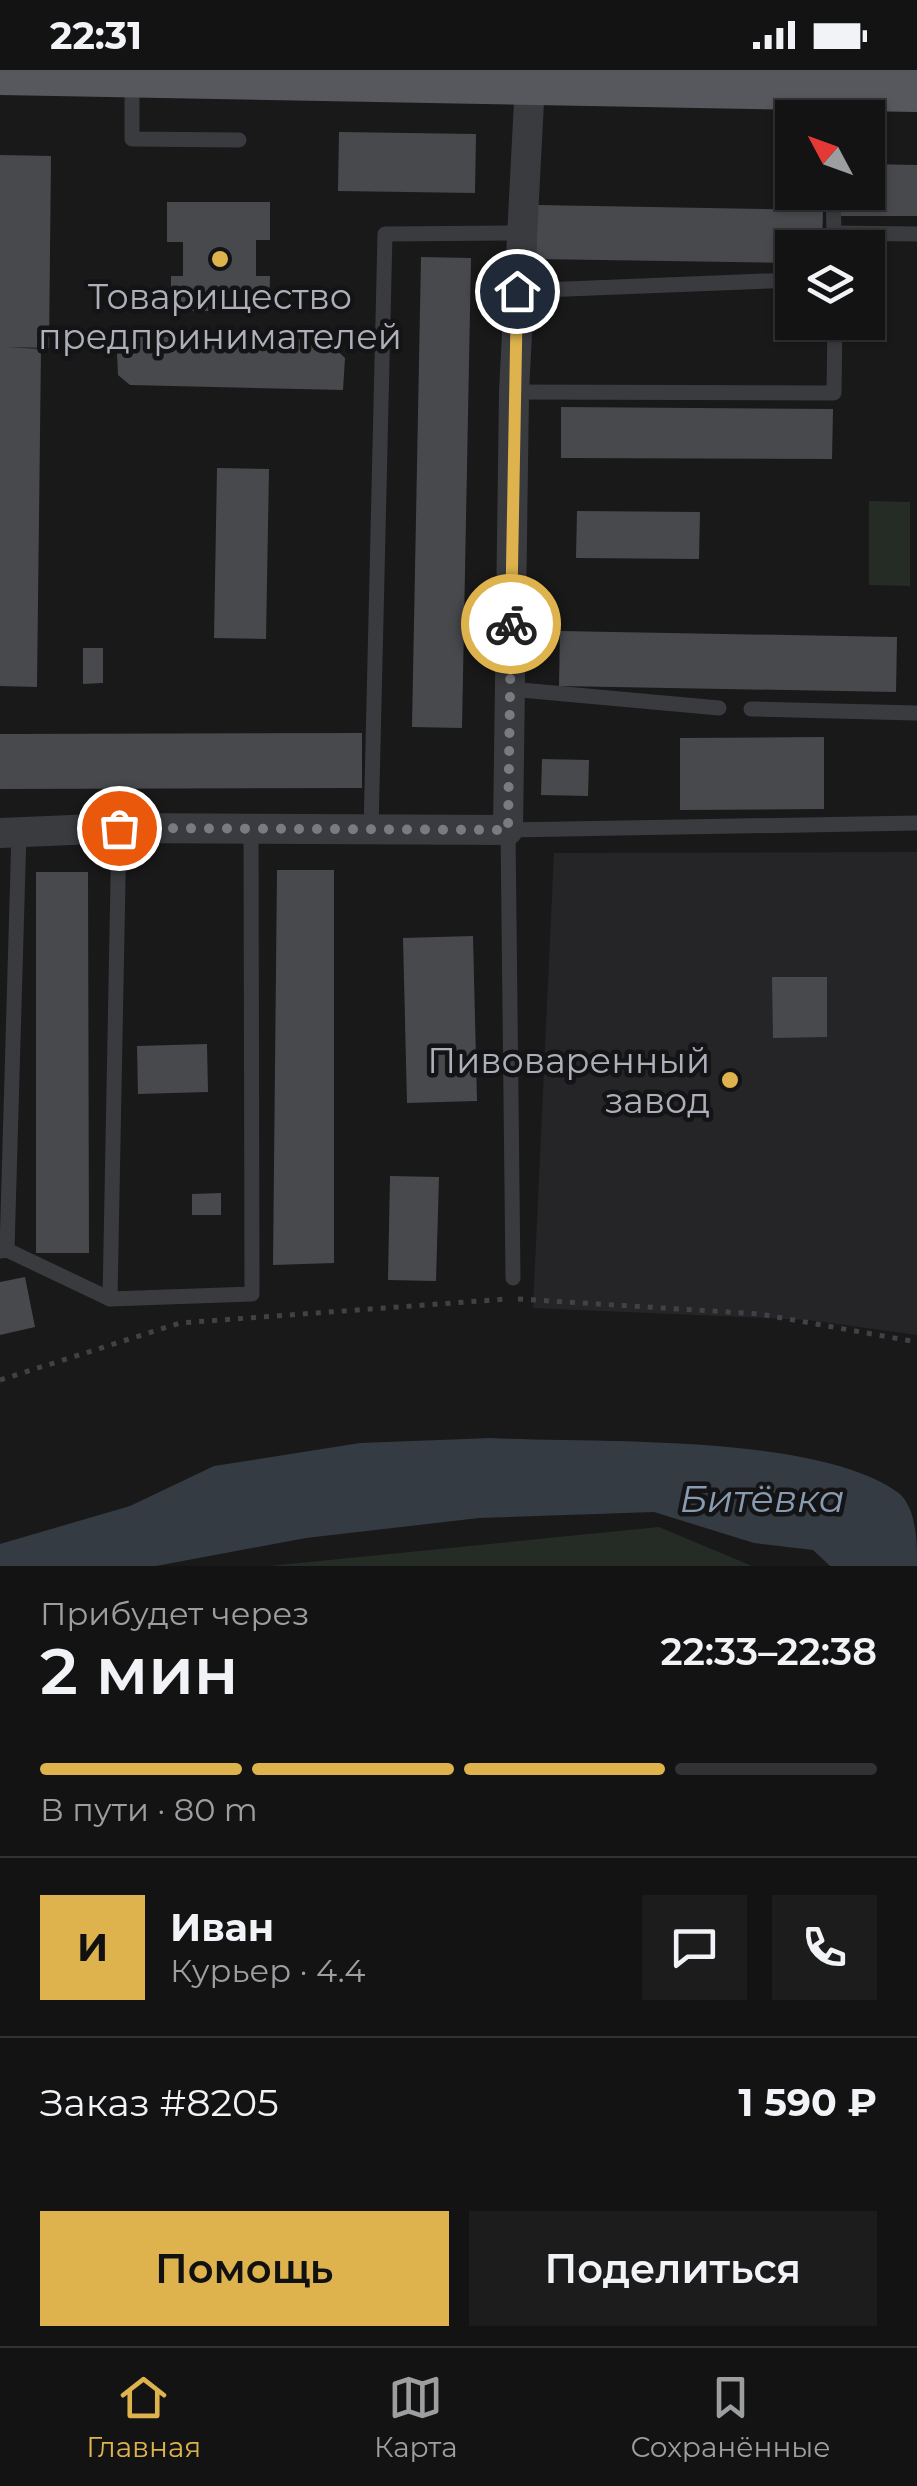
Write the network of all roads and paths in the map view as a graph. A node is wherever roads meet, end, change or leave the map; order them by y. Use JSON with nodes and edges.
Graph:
{"nodes":[{"id":1,"x":0,"y":72,"type":"edge"},
{"id":2,"x":132,"y":74,"type":"junction"},
{"id":3,"x":530,"y":82,"type":"junction"},
{"id":4,"x":917,"y":88,"type":"edge"},
{"id":5,"x":239,"y":140,"type":"dead end"},
{"id":6,"x":521,"y":233,"type":"junction"},
{"id":7,"x":917,"y":234,"type":"edge"},
{"id":8,"x":885,"y":236,"type":"edge"},
{"id":9,"x":775,"y":281,"type":"edge"},
{"id":10,"x":517,"y":291,"type":"junction"},
{"id":11,"x":835,"y":340,"type":"edge"},
{"id":12,"x":514,"y":392,"type":"junction"},
{"id":13,"x":510,"y":689,"type":"junction"},
{"id":14,"x":719,"y":708,"type":"dead end"},
{"id":15,"x":751,"y":709,"type":"dead end"},
{"id":16,"x":917,"y":712,"type":"edge"},
{"id":17,"x":917,"y":823,"type":"edge"},
{"id":18,"x":119,"y":828,"type":"junction"},
{"id":19,"x":251,"y":830,"type":"junction"},
{"id":20,"x":508,"y":830,"type":"junction"},
{"id":21,"x":371,"y":831,"type":"junction"},
{"id":22,"x":10,"y":832,"type":"edge"},
{"id":23,"x":4,"y":1251,"type":"edge"},
{"id":24,"x":513,"y":1278,"type":"dead end"},
{"id":25,"x":110,"y":1299,"type":"junction"},
{"id":26,"x":917,"y":1342,"type":"edge"},
{"id":27,"x":0,"y":1380,"type":"edge"}],
"edges":[{"from":1,"to":2,"type":"main road"},
{"from":2,"to":3,"type":"main road"},
{"from":2,"to":5,"type":"lane"},
{"from":3,"to":4,"type":"main road"},
{"from":3,"to":6,"type":"street"},
{"from":6,"to":10,"type":"street"},
{"from":6,"to":21,"type":"lane"},
{"from":7,"to":8,"type":"lane"},
{"from":9,"to":10,"type":"lane"},
{"from":10,"to":12,"type":"street"},
{"from":11,"to":12,"type":"lane"},
{"from":12,"to":13,"type":"street"},
{"from":13,"to":14,"type":"lane"},
{"from":13,"to":20,"type":"street"},
{"from":15,"to":16,"type":"lane"},
{"from":17,"to":20,"type":"lane"},
{"from":18,"to":19,"type":"street"},
{"from":18,"to":22,"type":"street"},
{"from":18,"to":25,"type":"lane"},
{"from":19,"to":21,"type":"street"},
{"from":19,"to":25,"type":"lane"},
{"from":20,"to":21,"type":"street"},
{"from":20,"to":24,"type":"lane"},
{"from":22,"to":23,"type":"lane"},
{"from":23,"to":25,"type":"lane"},
{"from":26,"to":27,"type":"path"}]}
